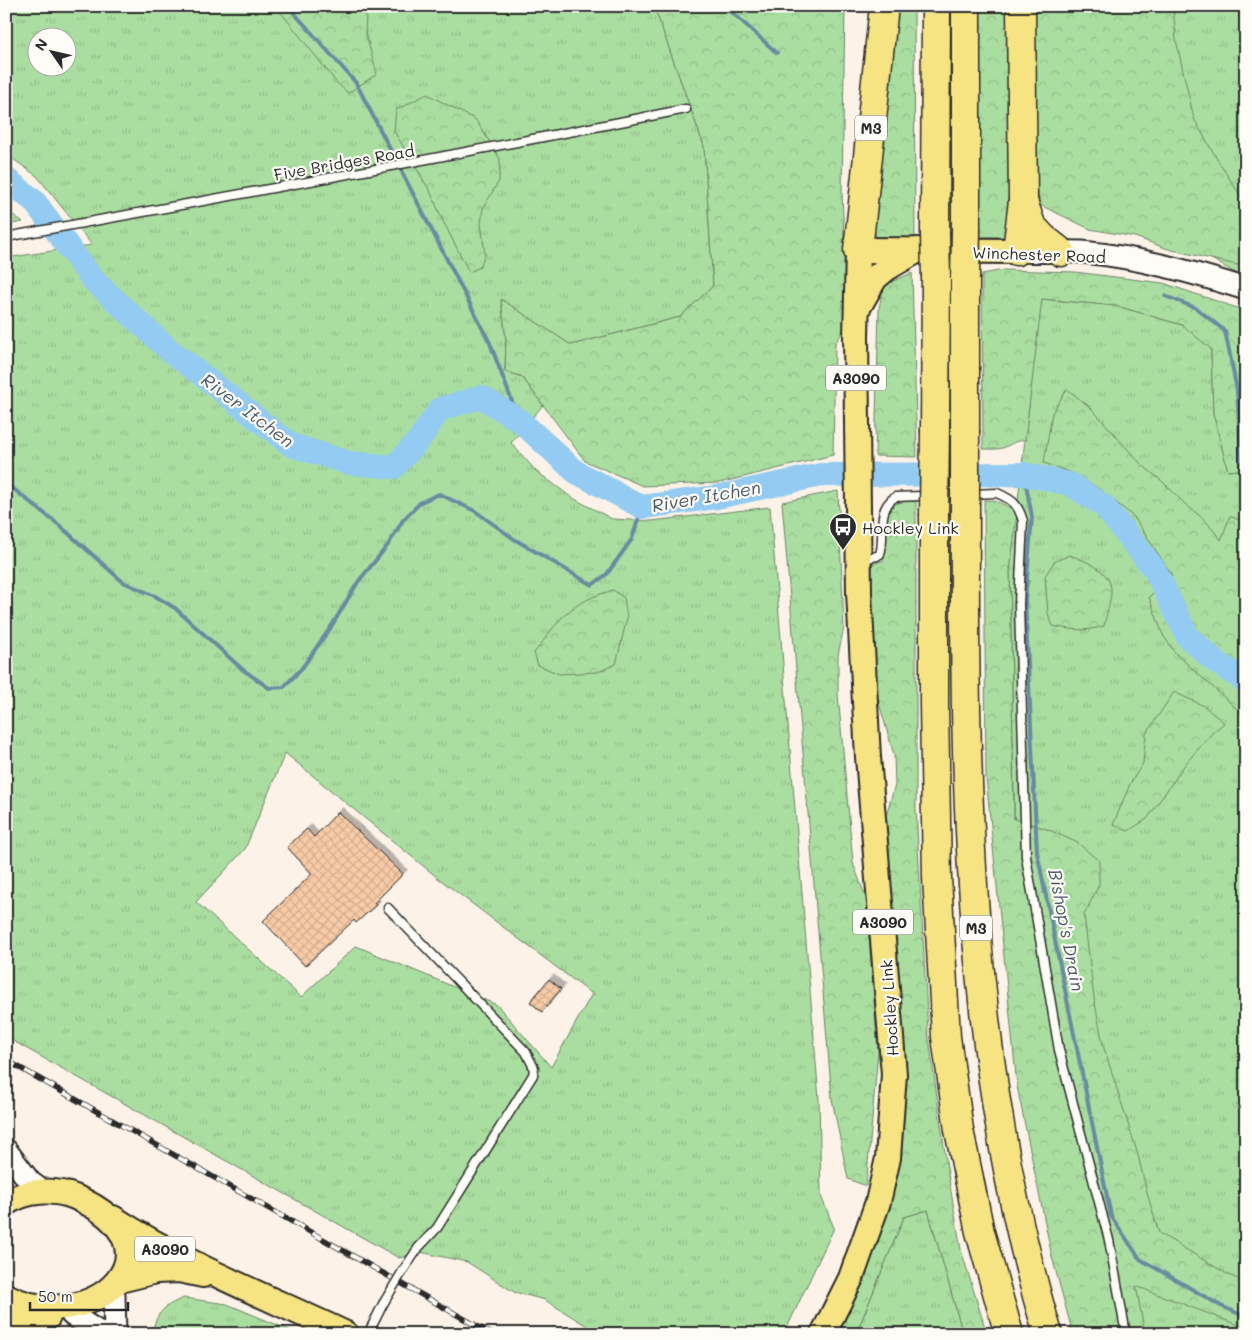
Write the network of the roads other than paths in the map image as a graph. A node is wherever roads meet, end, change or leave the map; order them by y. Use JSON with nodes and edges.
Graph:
{"nodes":[{"id":1,"x":884,"y":6,"type":"edge"},
{"id":2,"x":936,"y":6,"type":"edge"},
{"id":3,"x":966,"y":6,"type":"edge"},
{"id":4,"x":1022,"y":6,"type":"edge"},
{"id":5,"x":686,"y":109,"type":"dead end"},
{"id":6,"x":1022,"y":202,"type":"junction"},
{"id":7,"x":10,"y":237,"type":"edge"},
{"id":8,"x":927,"y":241,"type":"junction"},
{"id":9,"x":858,"y":250,"type":"junction"},
{"id":10,"x":1017,"y":252,"type":"junction"},
{"id":11,"x":1061,"y":252,"type":"junction"},
{"id":12,"x":1246,"y":289,"type":"edge"},
{"id":13,"x":857,"y":310,"type":"junction"},
{"id":14,"x":858,"y":560,"type":"junction"},
{"id":15,"x":388,"y":908,"type":"dead end"},
{"id":16,"x":6,"y":1150,"type":"edge"},
{"id":17,"x":42,"y":1191,"type":"junction"},
{"id":18,"x":6,"y":1203,"type":"edge"},
{"id":19,"x":103,"y":1212,"type":"junction"},
{"id":20,"x":229,"y":1281,"type":"junction"},
{"id":21,"x":119,"y":1287,"type":"junction"},
{"id":22,"x":6,"y":1296,"type":"edge"},
{"id":23,"x":63,"y":1315,"type":"junction"},
{"id":24,"x":6,"y":1324,"type":"edge"},
{"id":25,"x":102,"y":1334,"type":"edge"},
{"id":26,"x":115,"y":1334,"type":"edge"},
{"id":27,"x":346,"y":1334,"type":"edge"},
{"id":28,"x":368,"y":1334,"type":"edge"},
{"id":29,"x":823,"y":1334,"type":"edge"},
{"id":30,"x":1009,"y":1334,"type":"edge"},
{"id":31,"x":1048,"y":1334,"type":"edge"},
{"id":32,"x":1126,"y":1334,"type":"edge"}],
"edges":[{"from":1,"to":9,"type":"highway","number":"M3"},
{"from":2,"to":8,"type":"highway","number":"M3"},
{"from":3,"to":31,"type":"highway","number":"M3","bridge":true},
{"from":4,"to":6,"type":"highway"},
{"from":5,"to":7,"type":"lane","name":"Five Bridges Road"},
{"from":6,"to":10,"type":"highway"},
{"from":6,"to":11,"type":"highway"},
{"from":8,"to":9,"type":"main road","name":"Winchester Road"},
{"from":8,"to":10,"type":"main road","name":"Winchester Road"},
{"from":8,"to":13,"type":"main road","name":"Hockley Link","number":"A3090"},
{"from":8,"to":30,"type":"highway","number":"M3","bridge":true},
{"from":9,"to":13,"type":"main road","name":"Hockley Link","number":"A3090"},
{"from":10,"to":11,"type":"main road","name":"Winchester Road"},
{"from":11,"to":12,"type":"main road","name":"Winchester Road"},
{"from":13,"to":14,"type":"main road","name":"Hockley Link","number":"A3090"},
{"from":14,"to":29,"type":"main road","name":"Hockley Link","number":"A3090"},
{"from":14,"to":32,"type":"lane"},
{"from":15,"to":28,"type":"lane","bridge":true},
{"from":16,"to":17,"type":"main road"},
{"from":17,"to":18,"type":"main road"},
{"from":17,"to":19,"type":"main road"},
{"from":19,"to":20,"type":"main road","number":"A3090"},
{"from":19,"to":21,"type":"main road"},
{"from":20,"to":21,"type":"main road","number":"A3090"},
{"from":20,"to":27,"type":"main road","number":"A3090"},
{"from":21,"to":23,"type":"main road"},
{"from":21,"to":26,"type":"main road"},
{"from":22,"to":23,"type":"main road"},
{"from":23,"to":24,"type":"main road"},
{"from":23,"to":25,"type":"main road"}]}
